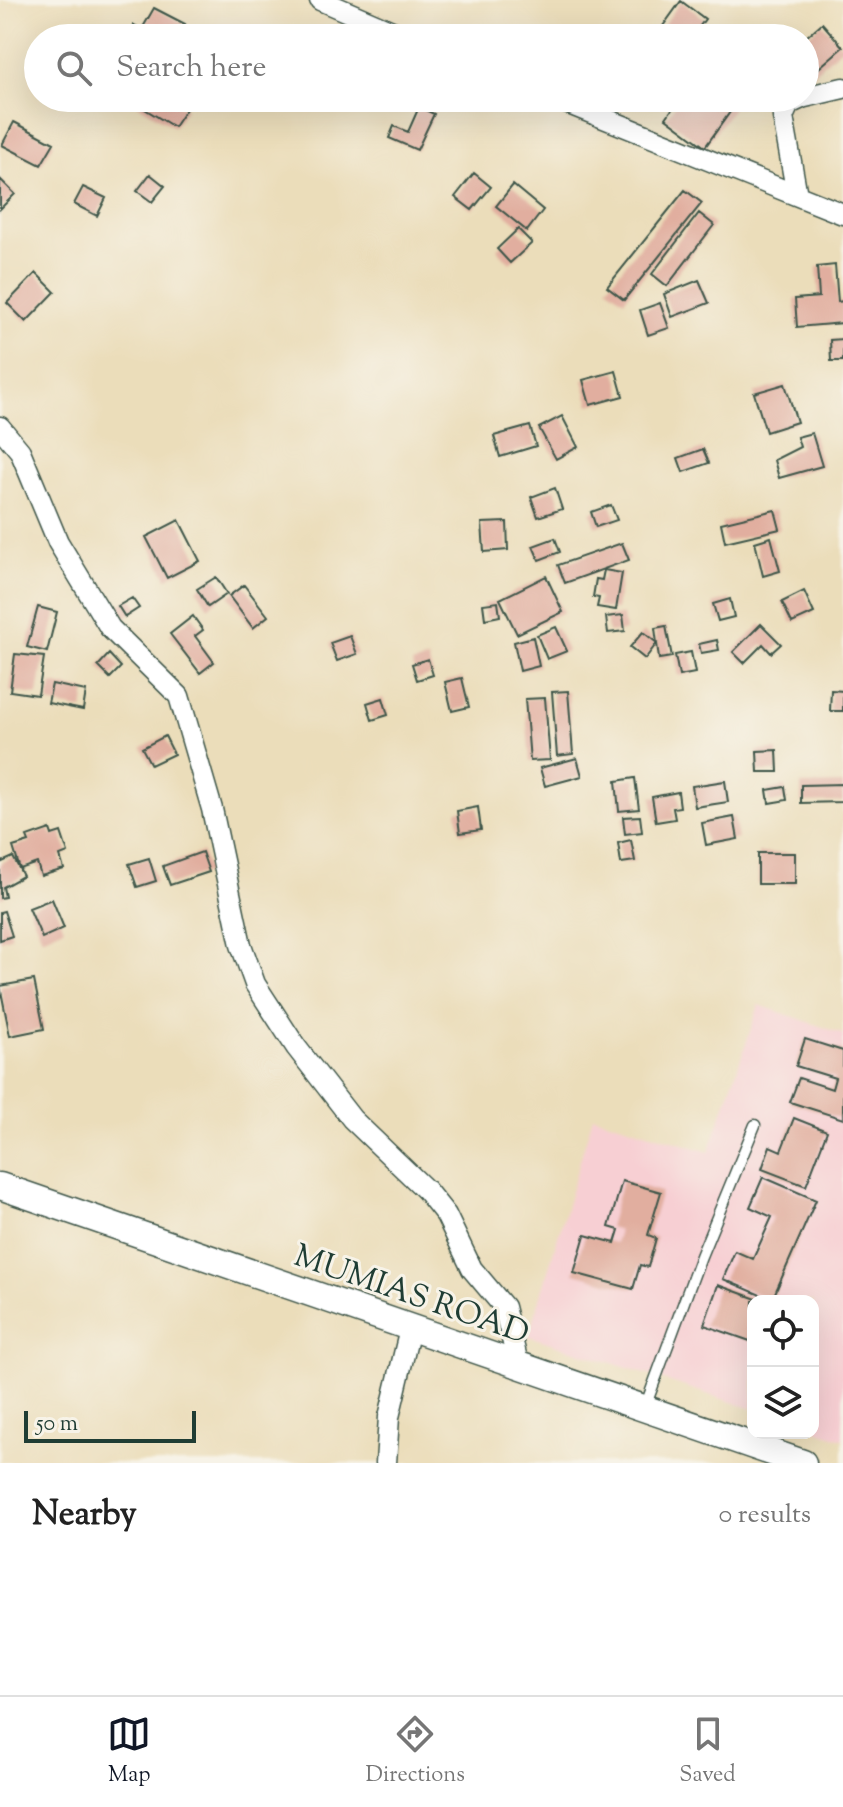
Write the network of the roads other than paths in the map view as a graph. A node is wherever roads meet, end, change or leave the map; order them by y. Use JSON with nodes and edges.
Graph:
{"nodes":[{"id":1,"x":320,"y":0,"type":"edge"},
{"id":2,"x":376,"y":24,"type":"edge"},
{"id":3,"x":843,"y":88,"type":"edge"},
{"id":4,"x":819,"y":93,"type":"edge"},
{"id":5,"x":589,"y":112,"type":"edge"},
{"id":6,"x":785,"y":112,"type":"edge"},
{"id":7,"x":797,"y":195,"type":"junction"},
{"id":8,"x":840,"y":209,"type":"edge"},
{"id":9,"x":0,"y":427,"type":"edge"},
{"id":10,"x":755,"y":1125,"type":"dead end"},
{"id":11,"x":0,"y":1186,"type":"edge"},
{"id":12,"x":410,"y":1329,"type":"junction"},
{"id":13,"x":519,"y":1367,"type":"junction"},
{"id":14,"x":645,"y":1409,"type":"junction"},
{"id":15,"x":386,"y":1463,"type":"edge"},
{"id":16,"x":803,"y":1463,"type":"edge"}],
"edges":[{"from":1,"to":2,"type":"street"},
{"from":3,"to":4,"type":"street"},
{"from":5,"to":7,"type":"street"},
{"from":6,"to":7,"type":"street"},
{"from":7,"to":8,"type":"street"},
{"from":9,"to":13,"type":"street"},
{"from":10,"to":14,"type":"lane"},
{"from":11,"to":12,"type":"street","name":"MUMIAS ROAD"},
{"from":12,"to":13,"type":"street","name":"MUMIAS ROAD"},
{"from":12,"to":15,"type":"street"},
{"from":13,"to":14,"type":"street","name":"MUMIAS ROAD"},
{"from":14,"to":16,"type":"street","name":"MUMIAS ROAD"}]}
